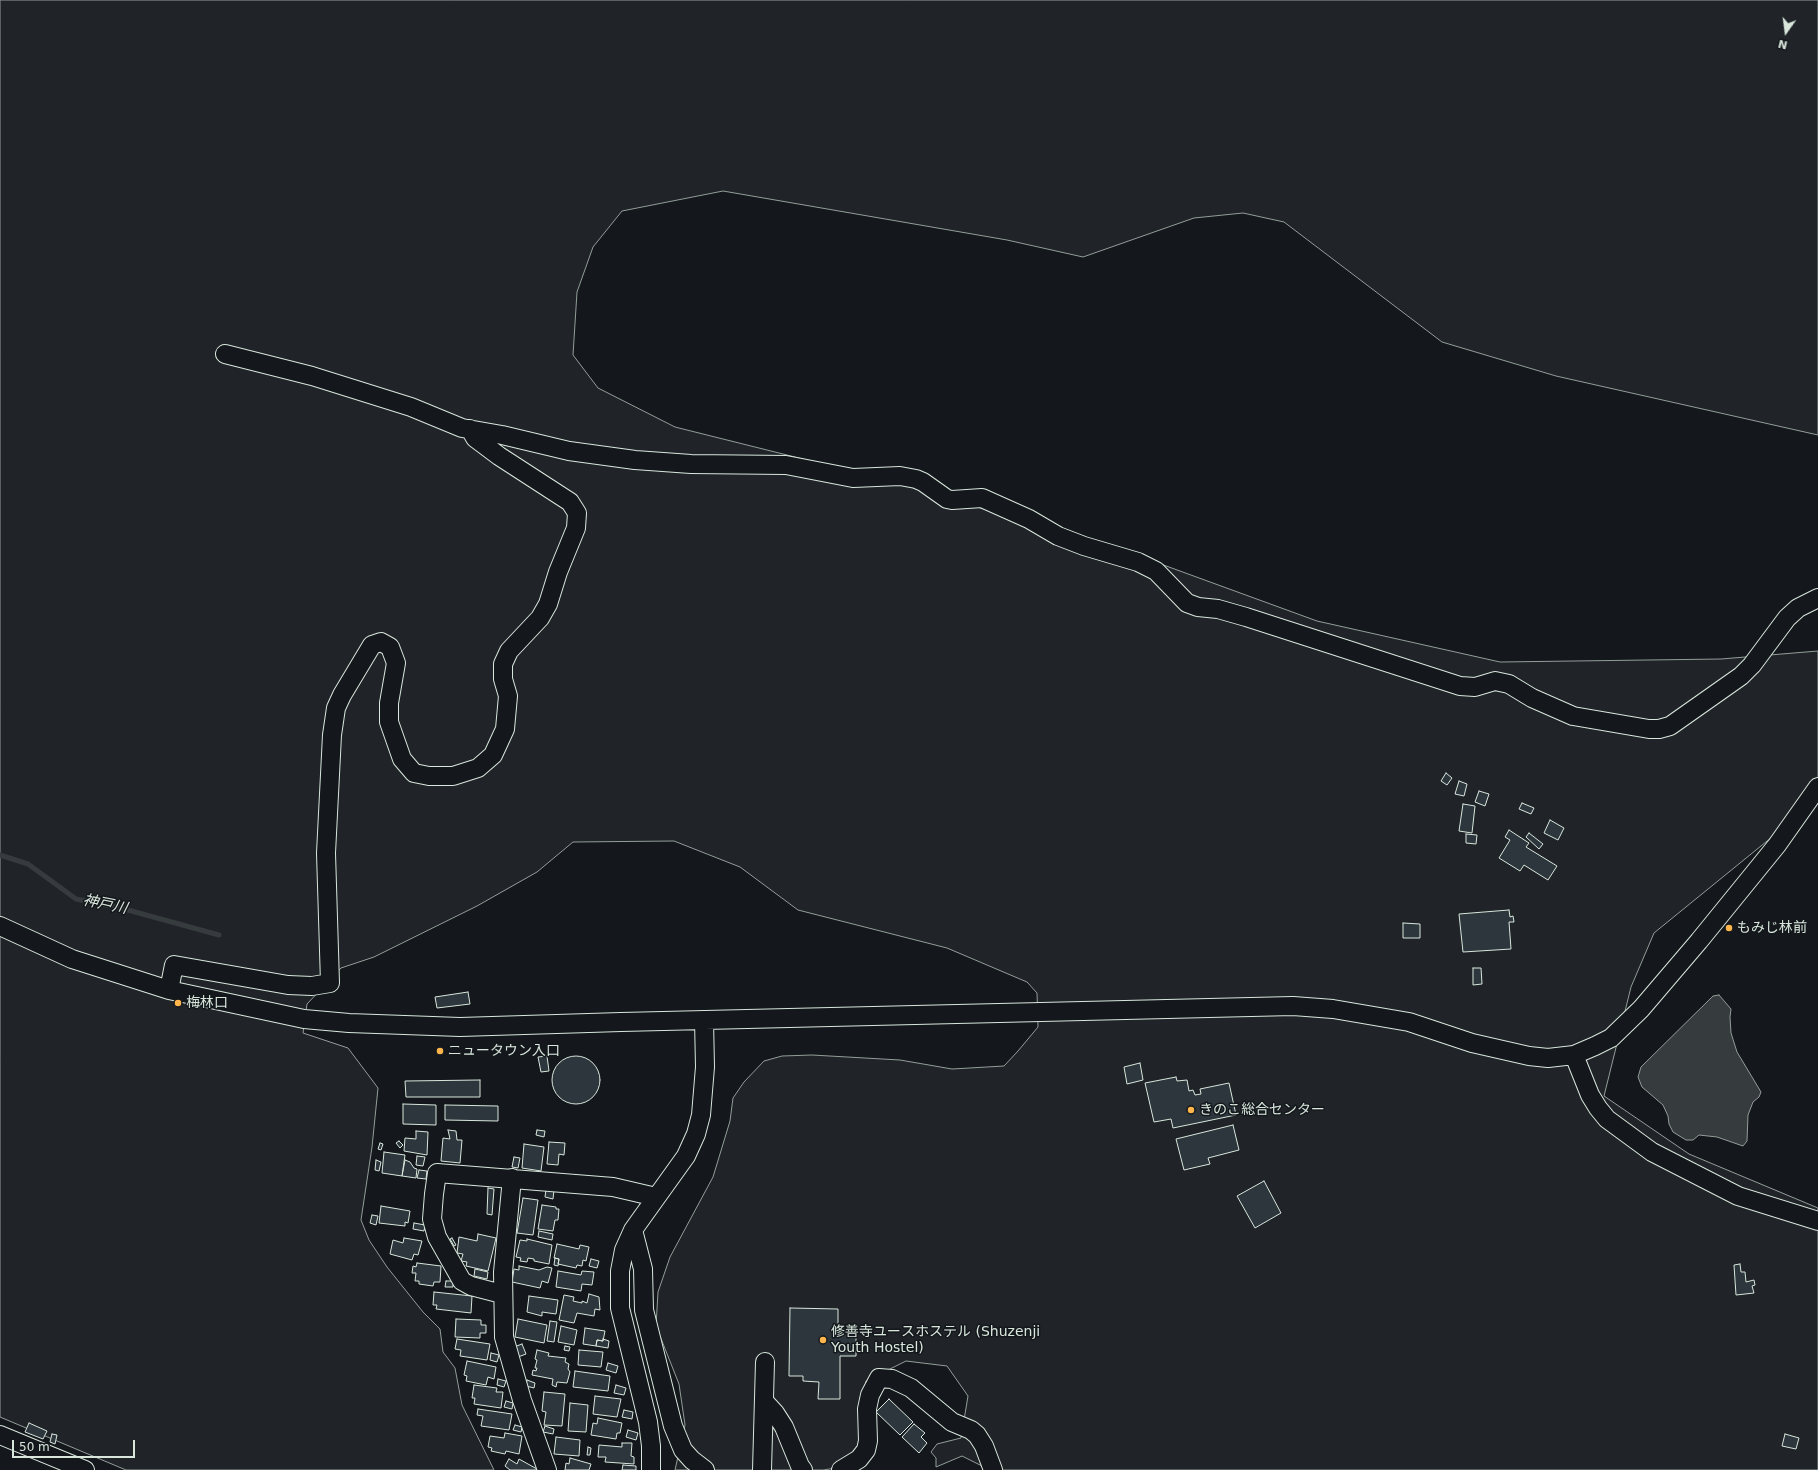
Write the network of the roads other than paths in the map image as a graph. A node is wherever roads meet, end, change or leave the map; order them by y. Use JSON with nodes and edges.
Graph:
{"nodes":[{"id":1,"x":225,"y":354,"type":"dead end"},
{"id":2,"x":470,"y":428,"type":"junction"},
{"id":3,"x":1818,"y":598,"type":"edge"},
{"id":4,"x":1818,"y":786,"type":"edge"},
{"id":5,"x":0,"y":926,"type":"edge"},
{"id":6,"x":169,"y":990,"type":"junction"},
{"id":7,"x":704,"y":1020,"type":"junction"},
{"id":8,"x":1574,"y":1055,"type":"junction"},
{"id":9,"x":512,"y":1178,"type":"junction"},
{"id":10,"x":656,"y":1197,"type":"junction"},
{"id":11,"x":1818,"y":1221,"type":"edge"},
{"id":12,"x":633,"y":1230,"type":"junction"},
{"id":13,"x":502,"y":1294,"type":"junction"},
{"id":14,"x":765,"y":1362,"type":"dead end"},
{"id":15,"x":764,"y":1402,"type":"junction"},
{"id":16,"x":0,"y":1435,"type":"edge"},
{"id":17,"x":85,"y":1470,"type":"edge"},
{"id":18,"x":547,"y":1470,"type":"edge"},
{"id":19,"x":651,"y":1470,"type":"edge"},
{"id":20,"x":704,"y":1470,"type":"edge"},
{"id":21,"x":762,"y":1470,"type":"edge"},
{"id":22,"x":803,"y":1470,"type":"edge"},
{"id":23,"x":841,"y":1470,"type":"edge"},
{"id":24,"x":993,"y":1470,"type":"edge"}],
"edges":[{"from":1,"to":2,"type":"street"},
{"from":2,"to":3,"type":"street"},
{"from":2,"to":6,"type":"street"},
{"from":4,"to":8,"type":"street"},
{"from":5,"to":6,"type":"street"},
{"from":6,"to":7,"type":"street"},
{"from":7,"to":8,"type":"street"},
{"from":7,"to":10,"type":"street"},
{"from":8,"to":11,"type":"street"},
{"from":9,"to":10,"type":"street"},
{"from":9,"to":13,"type":"street"},
{"from":9,"to":13,"type":"street"},
{"from":10,"to":12,"type":"street"},
{"from":12,"to":19,"type":"street"},
{"from":12,"to":20,"type":"street"},
{"from":13,"to":18,"type":"street"},
{"from":14,"to":15,"type":"street"},
{"from":15,"to":21,"type":"street"},
{"from":15,"to":22,"type":"street"},
{"from":16,"to":17,"type":"street"},
{"from":23,"to":24,"type":"street"}]}
